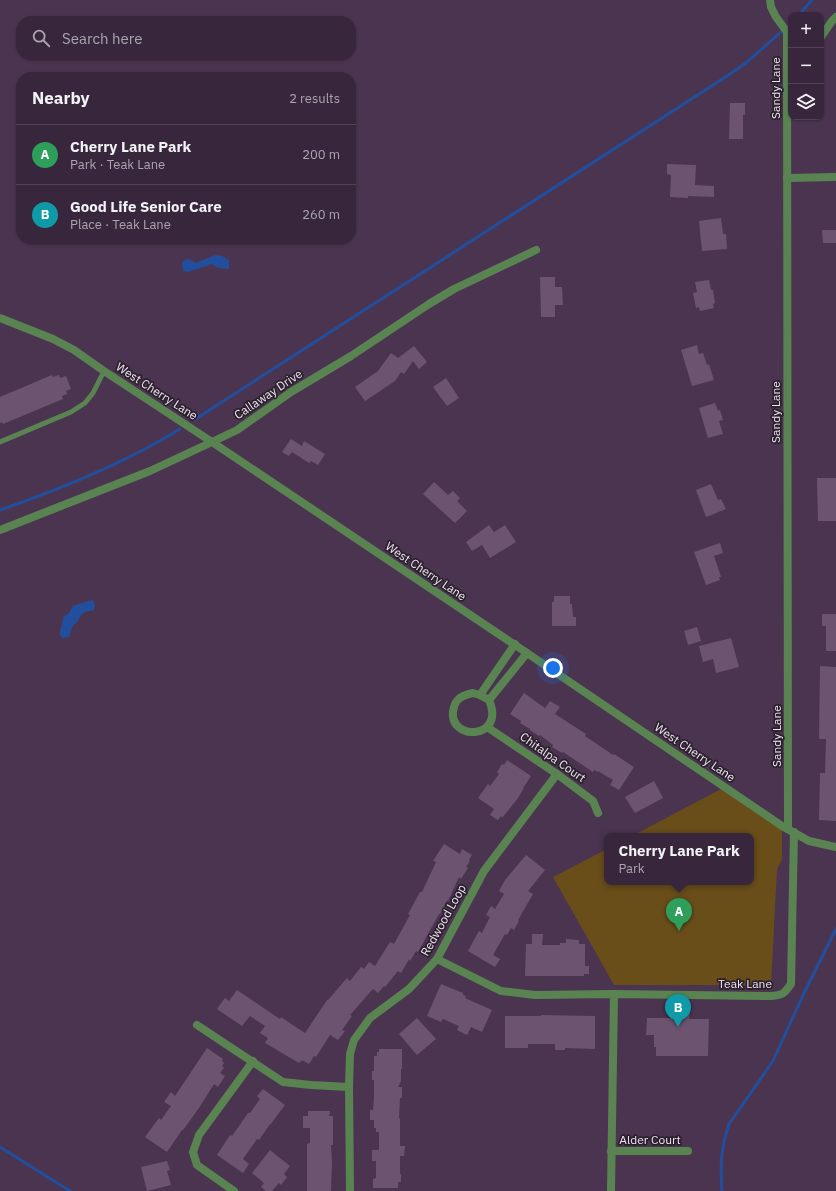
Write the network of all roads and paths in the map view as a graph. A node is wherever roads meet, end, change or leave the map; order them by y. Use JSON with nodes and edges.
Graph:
{"nodes":[{"id":1,"x":770,"y":0,"type":"edge"},
{"id":2,"x":836,"y":17,"type":"edge"},
{"id":3,"x":824,"y":32,"type":"edge"},
{"id":4,"x":788,"y":48,"type":"edge"},
{"id":5,"x":789,"y":84,"type":"edge"},
{"id":6,"x":836,"y":177,"type":"edge"},
{"id":7,"x":787,"y":178,"type":"junction"},
{"id":8,"x":536,"y":250,"type":"dead end"},
{"id":9,"x":0,"y":318,"type":"edge"},
{"id":10,"x":104,"y":371,"type":"junction"},
{"id":11,"x":0,"y":442,"type":"edge"},
{"id":12,"x":212,"y":442,"type":"junction"},
{"id":13,"x":0,"y":530,"type":"edge"},
{"id":14,"x":515,"y":644,"type":"junction"},
{"id":15,"x":527,"y":652,"type":"junction"},
{"id":16,"x":480,"y":695,"type":"junction"},
{"id":17,"x":489,"y":700,"type":"junction"},
{"id":18,"x":487,"y":727,"type":"junction"},
{"id":19,"x":557,"y":774,"type":"junction"},
{"id":20,"x":598,"y":813,"type":"dead end"},
{"id":21,"x":791,"y":830,"type":"junction"},
{"id":22,"x":836,"y":847,"type":"edge"},
{"id":23,"x":437,"y":959,"type":"junction"},
{"id":24,"x":614,"y":994,"type":"junction"},
{"id":25,"x":197,"y":1025,"type":"dead end"},
{"id":26,"x":253,"y":1061,"type":"junction"},
{"id":27,"x":349,"y":1087,"type":"junction"},
{"id":28,"x":612,"y":1151,"type":"junction"},
{"id":29,"x":688,"y":1151,"type":"dead end"},
{"id":30,"x":234,"y":1191,"type":"edge"},
{"id":31,"x":350,"y":1191,"type":"edge"},
{"id":32,"x":611,"y":1191,"type":"edge"}],
"edges":[{"from":1,"to":4,"type":"street","name":"Sandy Lane"},
{"from":2,"to":3,"type":"street"},
{"from":5,"to":7,"type":"street","name":"Sandy Lane"},
{"from":6,"to":7,"type":"street"},
{"from":7,"to":21,"type":"street","name":"Sandy Lane"},
{"from":8,"to":12,"type":"street","name":"Callaway Drive"},
{"from":9,"to":10,"type":"street","name":"West Cherry Lane"},
{"from":10,"to":11,"type":"lane"},
{"from":10,"to":12,"type":"street","name":"West Cherry Lane"},
{"from":12,"to":13,"type":"street","name":"Callaway Drive"},
{"from":12,"to":14,"type":"street","name":"West Cherry Lane"},
{"from":14,"to":15,"type":"street","name":"West Cherry Lane"},
{"from":14,"to":16,"type":"street"},
{"from":15,"to":17,"type":"street"},
{"from":15,"to":21,"type":"street","name":"West Cherry Lane"},
{"from":16,"to":17,"type":"street"},
{"from":16,"to":18,"type":"street"},
{"from":17,"to":18,"type":"street"},
{"from":18,"to":19,"type":"street","name":"Chitalpa Court"},
{"from":19,"to":20,"type":"street","name":"Chitalpa Court"},
{"from":19,"to":23,"type":"street","name":"Redwood Loop"},
{"from":21,"to":22,"type":"street","name":"West Cherry Lane"},
{"from":21,"to":24,"type":"street","name":"Teak Lane"},
{"from":23,"to":24,"type":"street"},
{"from":23,"to":27,"type":"street","name":"Redwood Loop"},
{"from":24,"to":28,"type":"street"},
{"from":25,"to":26,"type":"street"},
{"from":26,"to":27,"type":"street"},
{"from":26,"to":30,"type":"street"},
{"from":27,"to":31,"type":"street","name":"Redwood Loop"},
{"from":28,"to":29,"type":"street","name":"Alder Court"},
{"from":28,"to":32,"type":"street"}]}
